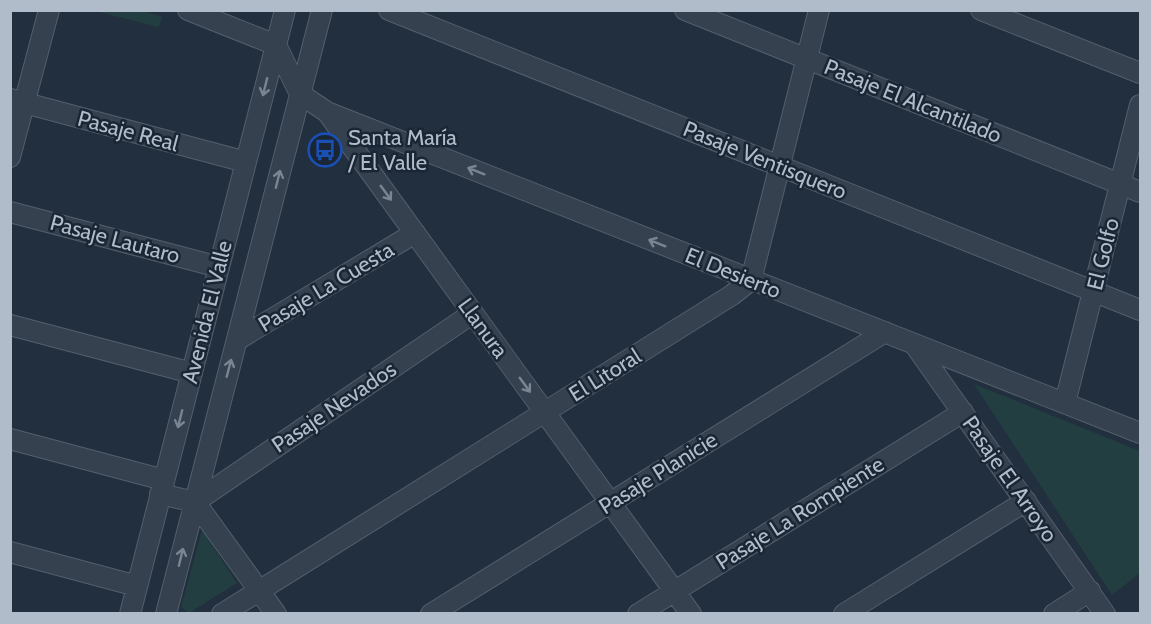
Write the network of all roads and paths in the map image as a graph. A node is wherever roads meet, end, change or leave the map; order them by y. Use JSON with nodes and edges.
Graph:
{"nodes":[{"id":1,"x":49,"y":10,"type":"edge"},
{"id":2,"x":188,"y":10,"type":"edge"},
{"id":3,"x":285,"y":10,"type":"edge"},
{"id":4,"x":322,"y":10,"type":"edge"},
{"id":5,"x":389,"y":10,"type":"edge"},
{"id":6,"x":685,"y":10,"type":"edge"},
{"id":7,"x":819,"y":10,"type":"edge"},
{"id":8,"x":981,"y":10,"type":"edge"},
{"id":9,"x":276,"y":45,"type":"junction"},
{"id":10,"x":807,"y":58,"type":"junction"},
{"id":11,"x":1140,"y":73,"type":"edge"},
{"id":12,"x":300,"y":94,"type":"junction"},
{"id":13,"x":18,"y":101,"type":"edge"},
{"id":14,"x":1140,"y":105,"type":"edge"},
{"id":15,"x":327,"y":112,"type":"junction"},
{"id":16,"x":10,"y":157,"type":"edge"},
{"id":17,"x":246,"y":162,"type":"junction"},
{"id":18,"x":780,"y":166,"type":"junction"},
{"id":19,"x":1120,"y":184,"type":"junction"},
{"id":20,"x":1140,"y":192,"type":"edge"},
{"id":21,"x":10,"y":212,"type":"edge"},
{"id":22,"x":414,"y":233,"type":"junction"},
{"id":23,"x":219,"y":267,"type":"junction"},
{"id":24,"x":751,"y":280,"type":"junction"},
{"id":25,"x":1094,"y":291,"type":"junction"},
{"id":26,"x":1140,"y":310,"type":"edge"},
{"id":27,"x":472,"y":313,"type":"junction"},
{"id":28,"x":10,"y":325,"type":"edge"},
{"id":29,"x":885,"y":332,"type":"junction"},
{"id":30,"x":237,"y":340,"type":"junction"},
{"id":31,"x":914,"y":344,"type":"junction"},
{"id":32,"x":192,"y":373,"type":"junction"},
{"id":33,"x":1065,"y":403,"type":"junction"},
{"id":34,"x":545,"y":412,"type":"junction"},
{"id":35,"x":963,"y":412,"type":"junction"},
{"id":36,"x":1140,"y":433,"type":"edge"},
{"id":37,"x":10,"y":439,"type":"edge"},
{"id":38,"x":162,"y":487,"type":"junction"},
{"id":39,"x":1026,"y":501,"type":"junction"},
{"id":40,"x":195,"y":502,"type":"junction"},
{"id":41,"x":610,"y":503,"type":"junction"},
{"id":42,"x":10,"y":552,"type":"edge"},
{"id":43,"x":137,"y":586,"type":"junction"},
{"id":44,"x":258,"y":591,"type":"junction"},
{"id":45,"x":674,"y":591,"type":"junction"},
{"id":46,"x":1089,"y":591,"type":"junction"},
{"id":47,"x":130,"y":614,"type":"edge"},
{"id":48,"x":166,"y":614,"type":"edge"},
{"id":49,"x":222,"y":614,"type":"edge"},
{"id":50,"x":276,"y":614,"type":"edge"},
{"id":51,"x":431,"y":614,"type":"edge"},
{"id":52,"x":638,"y":614,"type":"edge"},
{"id":53,"x":691,"y":614,"type":"edge"},
{"id":54,"x":844,"y":614,"type":"edge"},
{"id":55,"x":1054,"y":614,"type":"edge"},
{"id":56,"x":1105,"y":614,"type":"edge"}],
"edges":[{"from":1,"to":13,"type":"street"},
{"from":2,"to":9,"type":"street"},
{"from":3,"to":9,"type":"street","name":"Avenida El Valle"},
{"from":4,"to":12,"type":"street","name":"Avenida El Valle"},
{"from":5,"to":18,"type":"street","name":"Pasaje Ventisquero"},
{"from":6,"to":10,"type":"street","name":"Pasaje El Alcantilado"},
{"from":7,"to":10,"type":"street"},
{"from":8,"to":11,"type":"street"},
{"from":9,"to":12,"type":"street"},
{"from":9,"to":17,"type":"street","name":"Avenida El Valle","one_way":true},
{"from":10,"to":18,"type":"street"},
{"from":10,"to":19,"type":"street","name":"Pasaje El Alcantilado"},
{"from":12,"to":15,"type":"street","name":"Llanura"},
{"from":30,"to":12,"type":"street","name":"Avenida El Valle","one_way":true},
{"from":13,"to":16,"type":"street"},
{"from":13,"to":17,"type":"street","name":"Pasaje Real"},
{"from":14,"to":19,"type":"street","name":"El Golfo"},
{"from":15,"to":22,"type":"street","name":"Llanura","one_way":true},
{"from":24,"to":15,"type":"street","name":"El Desierto","one_way":true},
{"from":17,"to":23,"type":"street","name":"Avenida El Valle"},
{"from":18,"to":24,"type":"street"},
{"from":18,"to":25,"type":"street","name":"Pasaje Ventisquero"},
{"from":19,"to":20,"type":"street","name":"Pasaje El Alcantilado"},
{"from":19,"to":25,"type":"street","name":"El Golfo"},
{"from":21,"to":23,"type":"street","name":"Pasaje Lautaro"},
{"from":22,"to":27,"type":"street","name":"Llanura"},
{"from":22,"to":30,"type":"street","name":"Pasaje La Cuesta"},
{"from":23,"to":32,"type":"street","name":"Avenida El Valle"},
{"from":24,"to":29,"type":"street","name":"El Desierto"},
{"from":24,"to":34,"type":"street","name":"El Litoral"},
{"from":25,"to":26,"type":"street","name":"Pasaje Ventisquero"},
{"from":25,"to":33,"type":"street","name":"El Golfo"},
{"from":27,"to":34,"type":"street","name":"Llanura","one_way":true},
{"from":27,"to":40,"type":"street","name":"Pasaje Nevados"},
{"from":28,"to":32,"type":"street"},
{"from":29,"to":31,"type":"street","name":"El Desierto"},
{"from":29,"to":41,"type":"street","name":"Pasaje Planicie"},
{"from":40,"to":30,"type":"street","name":"Avenida El Valle","one_way":true},
{"from":31,"to":33,"type":"street","name":"El Desierto"},
{"from":31,"to":35,"type":"street","name":"Pasaje El Arroyo"},
{"from":32,"to":38,"type":"street","name":"Avenida El Valle","one_way":true},
{"from":33,"to":36,"type":"street","name":"El Desierto"},
{"from":34,"to":41,"type":"street","name":"Llanura"},
{"from":34,"to":44,"type":"street","name":"El Litoral"},
{"from":35,"to":39,"type":"street","name":"Pasaje El Arroyo"},
{"from":35,"to":45,"type":"street","name":"Pasaje La Rompiente"},
{"from":37,"to":38,"type":"street"},
{"from":38,"to":40,"type":"street"},
{"from":38,"to":43,"type":"street","name":"Avenida El Valle"},
{"from":39,"to":46,"type":"street","name":"Pasaje El Arroyo"},
{"from":39,"to":54,"type":"street"},
{"from":40,"to":44,"type":"street"},
{"from":48,"to":40,"type":"street","name":"Avenida El Valle","one_way":true},
{"from":41,"to":45,"type":"street","name":"Llanura"},
{"from":41,"to":51,"type":"street","name":"Pasaje Planicie"},
{"from":42,"to":43,"type":"street"},
{"from":43,"to":47,"type":"street","name":"Avenida El Valle"},
{"from":44,"to":49,"type":"street","name":"El Litoral"},
{"from":44,"to":50,"type":"street"},
{"from":45,"to":52,"type":"street","name":"Pasaje La Rompiente"},
{"from":45,"to":53,"type":"street","name":"Llanura"},
{"from":46,"to":55,"type":"street"},
{"from":46,"to":56,"type":"street","name":"Pasaje El Arroyo"}]}
